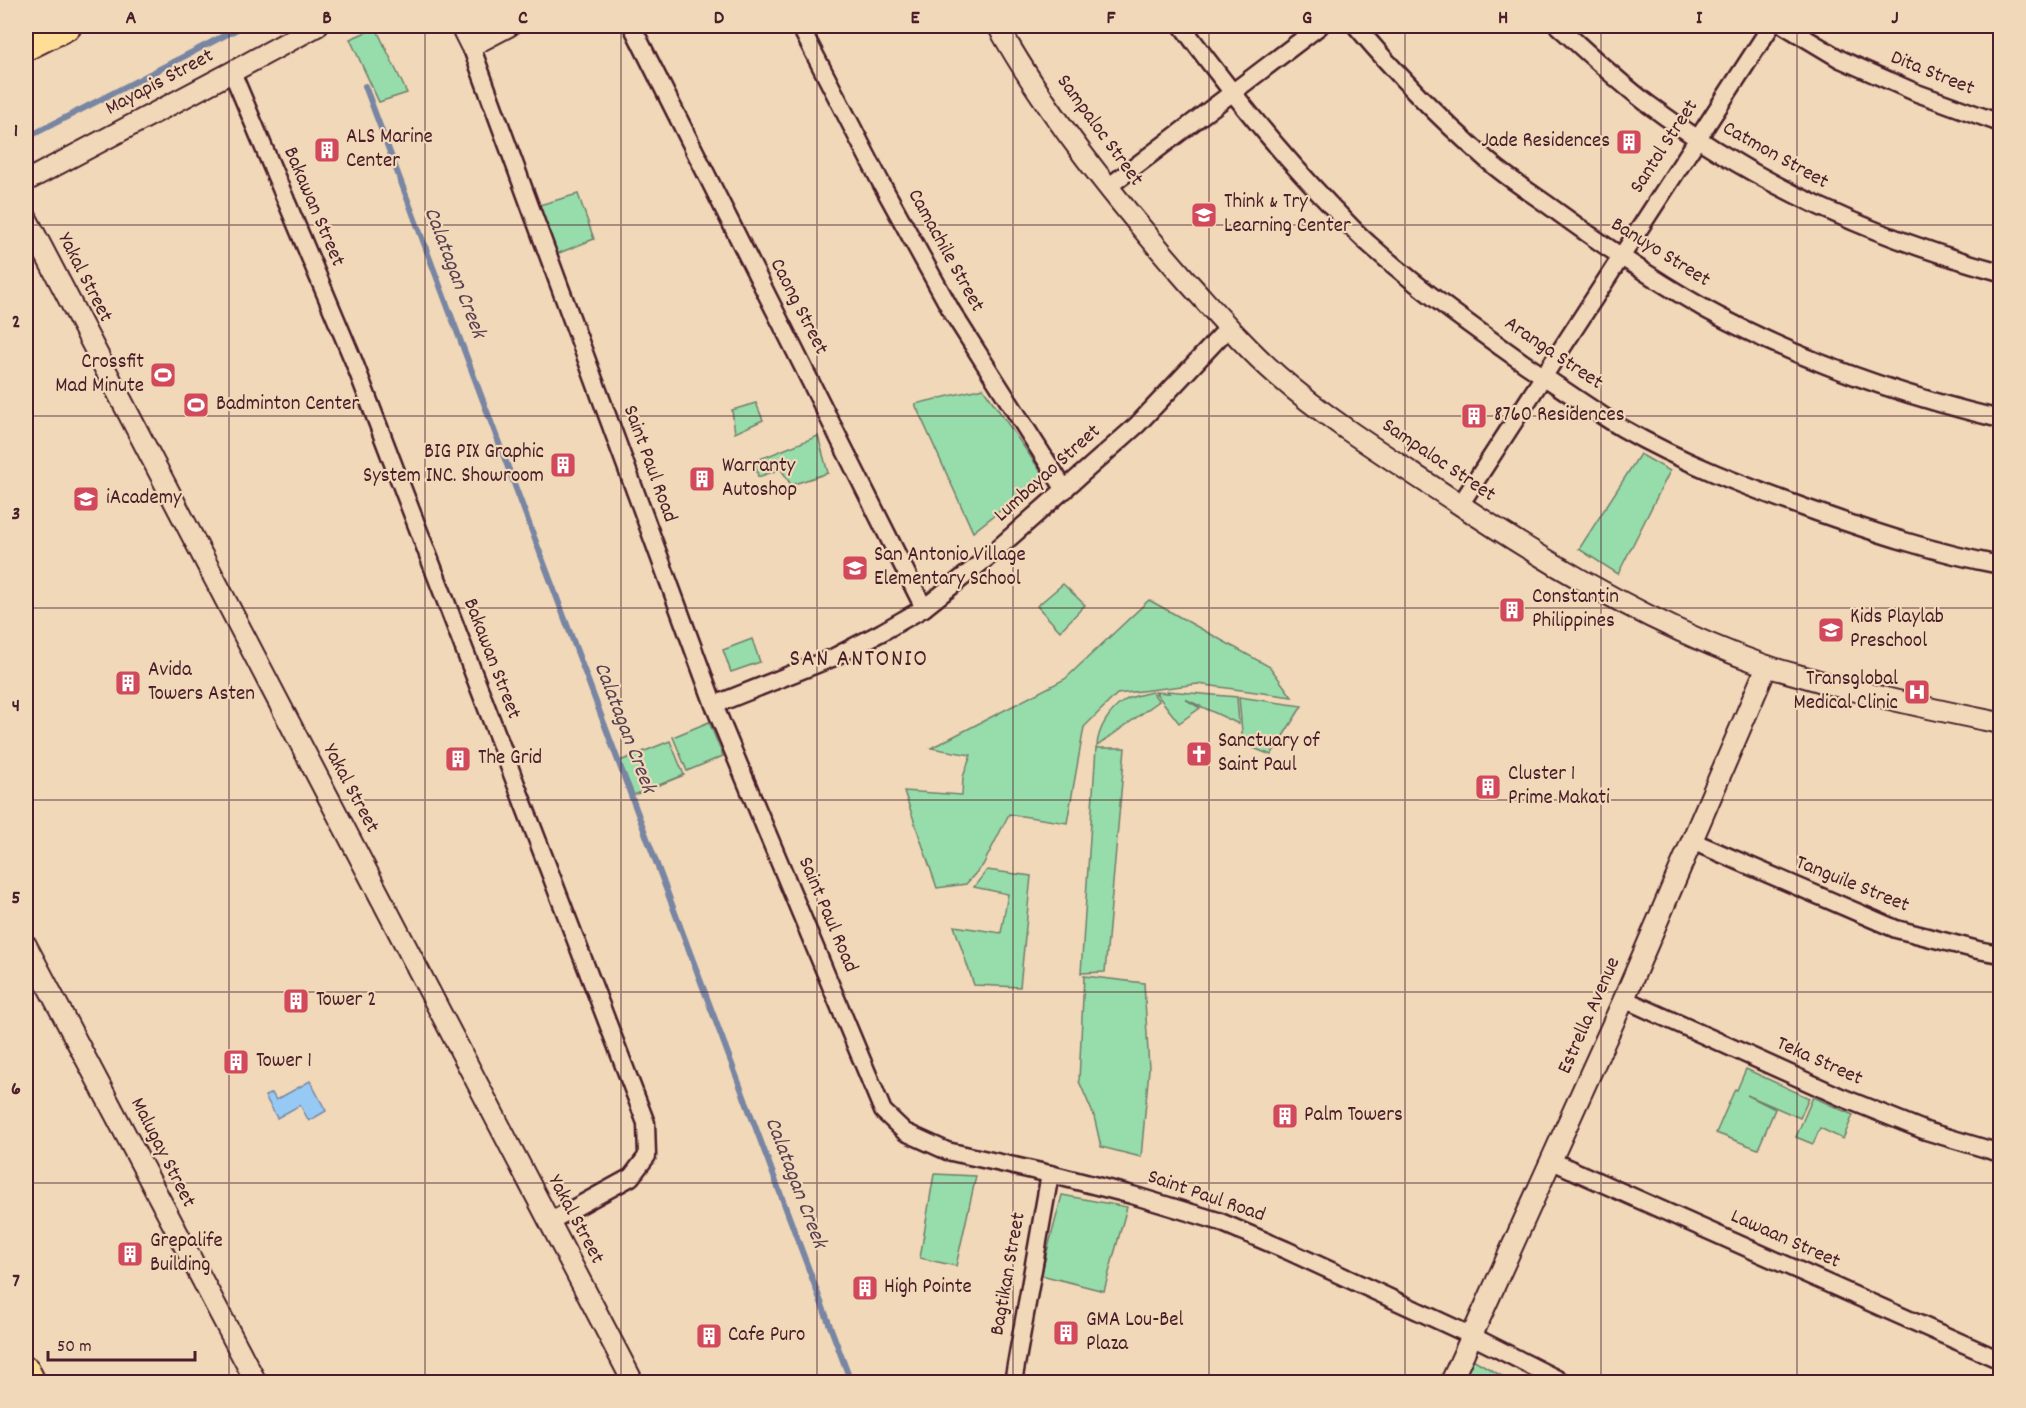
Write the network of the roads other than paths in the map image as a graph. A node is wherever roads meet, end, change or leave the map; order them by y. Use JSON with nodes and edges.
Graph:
{"nodes":[{"id":1,"x":68,"y":26,"type":"edge"},
{"id":2,"x":317,"y":26,"type":"edge"},
{"id":3,"x":461,"y":26,"type":"edge"},
{"id":4,"x":509,"y":26,"type":"edge"},
{"id":5,"x":632,"y":26,"type":"edge"},
{"id":6,"x":800,"y":26,"type":"edge"},
{"id":7,"x":998,"y":26,"type":"edge"},
{"id":8,"x":1182,"y":26,"type":"edge"},
{"id":9,"x":1320,"y":26,"type":"edge"},
{"id":10,"x":1356,"y":26,"type":"edge"},
{"id":11,"x":1558,"y":26,"type":"edge"},
{"id":12,"x":1771,"y":26,"type":"edge"},
{"id":13,"x":1785,"y":26,"type":"edge"},
{"id":14,"x":471,"y":46,"type":"junction"},
{"id":15,"x":26,"y":47,"type":"edge"},
{"id":16,"x":232,"y":72,"type":"junction"},
{"id":17,"x":1231,"y":93,"type":"junction"},
{"id":18,"x":2001,"y":123,"type":"edge"},
{"id":19,"x":1697,"y":139,"type":"junction"},
{"id":20,"x":26,"y":181,"type":"edge"},
{"id":21,"x":1108,"y":187,"type":"junction"},
{"id":22,"x":26,"y":217,"type":"edge"},
{"id":23,"x":1621,"y":258,"type":"junction"},
{"id":24,"x":2001,"y":273,"type":"edge"},
{"id":25,"x":1229,"y":327,"type":"junction"},
{"id":26,"x":1544,"y":376,"type":"junction"},
{"id":27,"x":2001,"y":418,"type":"edge"},
{"id":28,"x":1065,"y":490,"type":"junction"},
{"id":29,"x":1460,"y":505,"type":"junction"},
{"id":30,"x":2001,"y":565,"type":"edge"},
{"id":31,"x":924,"y":608,"type":"junction"},
{"id":32,"x":1767,"y":666,"type":"junction"},
{"id":33,"x":714,"y":705,"type":"junction"},
{"id":34,"x":2001,"y":723,"type":"edge"},
{"id":35,"x":1692,"y":841,"type":"junction"},
{"id":36,"x":26,"y":945,"type":"edge"},
{"id":37,"x":2001,"y":954,"type":"edge"},
{"id":38,"x":1624,"y":999,"type":"junction"},
{"id":39,"x":2001,"y":1153,"type":"edge"},
{"id":40,"x":1552,"y":1161,"type":"junction"},
{"id":41,"x":1050,"y":1174,"type":"junction"},
{"id":42,"x":549,"y":1222,"type":"junction"},
{"id":43,"x":1472,"y":1336,"type":"junction"},
{"id":44,"x":2001,"y":1360,"type":"edge"},
{"id":45,"x":26,"y":1370,"type":"edge"},
{"id":46,"x":32,"y":1383,"type":"edge"},
{"id":47,"x":256,"y":1383,"type":"edge"},
{"id":48,"x":633,"y":1383,"type":"edge"},
{"id":49,"x":1013,"y":1383,"type":"edge"},
{"id":50,"x":1451,"y":1383,"type":"edge"},
{"id":51,"x":1563,"y":1383,"type":"edge"}],
"edges":[{"from":1,"to":15,"type":"main road"},
{"from":2,"to":16,"type":"street","name":"Mayapis Street"},
{"from":3,"to":14,"type":"street"},
{"from":4,"to":14,"type":"street"},
{"from":5,"to":31,"type":"street","name":"Caong Street"},
{"from":6,"to":28,"type":"street","name":"Camachile Street"},
{"from":7,"to":21,"type":"street","name":"Sampaloc Street"},
{"from":8,"to":17,"type":"street","name":"Aranga Street"},
{"from":9,"to":17,"type":"street"},
{"from":10,"to":23,"type":"street","name":"Banuyo Street"},
{"from":11,"to":19,"type":"street","name":"Catmon Street"},
{"from":12,"to":19,"type":"street","name":"Santol Street"},
{"from":13,"to":18,"type":"street","name":"Dita Street"},
{"from":14,"to":33,"type":"street","name":"Saint Paul Road"},
{"from":16,"to":20,"type":"street","name":"Mayapis Street"},
{"from":16,"to":42,"type":"street","name":"Bakawan Street"},
{"from":17,"to":21,"type":"street"},
{"from":17,"to":26,"type":"street","name":"Aranga Street"},
{"from":19,"to":23,"type":"street","name":"Santol Street"},
{"from":19,"to":24,"type":"street","name":"Catmon Street"},
{"from":21,"to":25,"type":"street","name":"Sampaloc Street"},
{"from":22,"to":42,"type":"street","name":"Yakal Street"},
{"from":23,"to":26,"type":"street","name":"Santol Street"},
{"from":23,"to":27,"type":"street","name":"Banuyo Street"},
{"from":25,"to":28,"type":"street","name":"Lumbayao Street"},
{"from":25,"to":29,"type":"street","name":"Sampaloc Street"},
{"from":26,"to":29,"type":"street","name":"Santol Street"},
{"from":26,"to":30,"type":"street","name":"Aranga Street"},
{"from":28,"to":31,"type":"street","name":"Lumbayao Street"},
{"from":29,"to":32,"type":"street","name":"Sampaloc Street"},
{"from":31,"to":33,"type":"street","name":"Lumbayao Street"},
{"from":32,"to":34,"type":"street","name":"Sampaloc Street"},
{"from":32,"to":35,"type":"street","name":"Estrella Avenue"},
{"from":33,"to":41,"type":"street","name":"Saint Paul Road"},
{"from":35,"to":37,"type":"street","name":"Tanguile Street"},
{"from":35,"to":38,"type":"street","name":"Estrella Avenue"},
{"from":36,"to":47,"type":"street","name":"Malugay Street"},
{"from":38,"to":39,"type":"street","name":"Teka Street"},
{"from":38,"to":40,"type":"street","name":"Estrella Avenue"},
{"from":40,"to":43,"type":"street","name":"Estrella Avenue"},
{"from":40,"to":44,"type":"street","name":"Lawaan Street"},
{"from":41,"to":43,"type":"street","name":"Saint Paul Road"},
{"from":41,"to":49,"type":"street","name":"Bagtikan Street"},
{"from":42,"to":48,"type":"street","name":"Yakal Street"},
{"from":43,"to":50,"type":"street","name":"Estrella Avenue"},
{"from":43,"to":51,"type":"street","name":"Saint Paul Road"},
{"from":45,"to":46,"type":"main road"}]}
